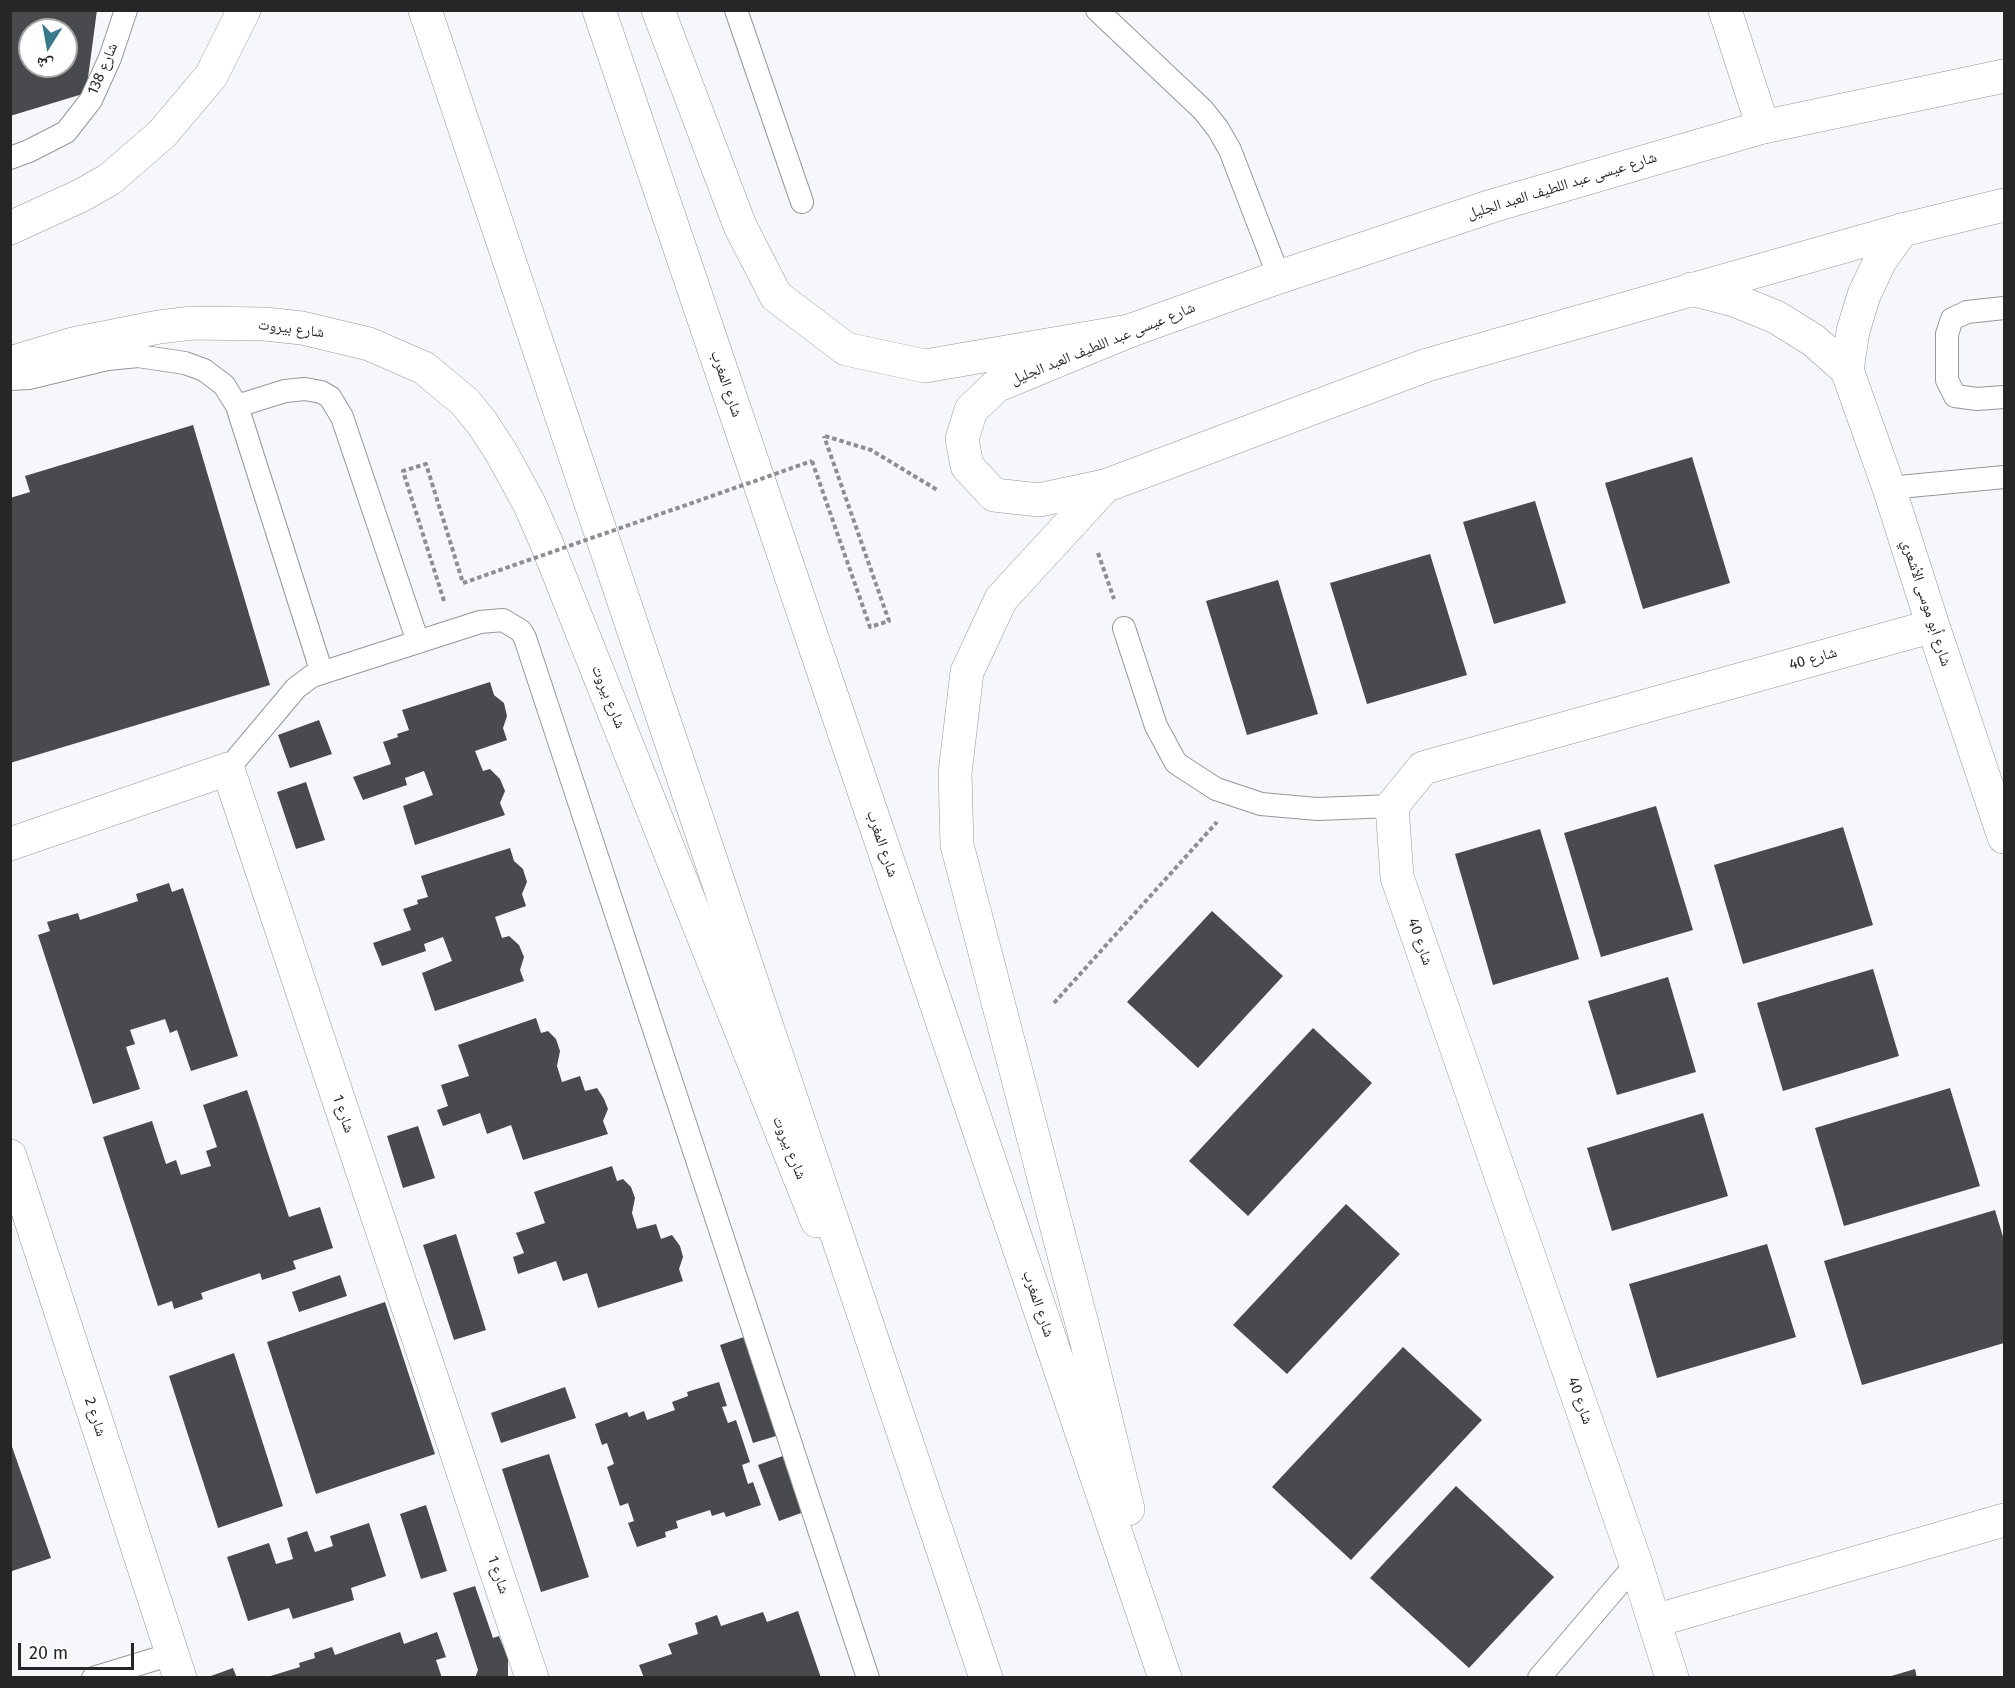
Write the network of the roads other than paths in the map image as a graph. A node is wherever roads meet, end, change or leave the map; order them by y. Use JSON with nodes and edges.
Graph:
{"nodes":[{"id":1,"x":126,"y":10,"type":"edge"},
{"id":2,"x":244,"y":10,"type":"edge"},
{"id":3,"x":425,"y":10,"type":"edge"},
{"id":4,"x":599,"y":10,"type":"edge"},
{"id":5,"x":658,"y":10,"type":"edge"},
{"id":6,"x":736,"y":10,"type":"edge"},
{"id":7,"x":1097,"y":10,"type":"edge"},
{"id":8,"x":1725,"y":10,"type":"edge"},
{"id":9,"x":2004,"y":76,"type":"edge"},
{"id":10,"x":1763,"y":127,"type":"junction"},
{"id":11,"x":10,"y":158,"type":"edge"},
{"id":12,"x":802,"y":202,"type":"dead end"},
{"id":13,"x":2004,"y":205,"type":"edge"},
{"id":14,"x":10,"y":228,"type":"edge"},
{"id":15,"x":1902,"y":230,"type":"junction"},
{"id":16,"x":1280,"y":277,"type":"junction"},
{"id":17,"x":1691,"y":289,"type":"junction"},
{"id":18,"x":2004,"y":308,"type":"edge"},
{"id":19,"x":1129,"y":331,"type":"junction"},
{"id":20,"x":10,"y":363,"type":"edge"},
{"id":21,"x":1847,"y":370,"type":"junction"},
{"id":22,"x":10,"y":379,"type":"edge"},
{"id":23,"x":2004,"y":397,"type":"edge"},
{"id":24,"x":237,"y":406,"type":"junction"},
{"id":25,"x":2004,"y":477,"type":"edge"},
{"id":26,"x":1105,"y":486,"type":"junction"},
{"id":27,"x":1889,"y":488,"type":"junction"},
{"id":28,"x":1933,"y":626,"type":"junction"},
{"id":29,"x":1124,"y":628,"type":"road end"},
{"id":30,"x":418,"y":642,"type":"junction"},
{"id":31,"x":322,"y":673,"type":"junction"},
{"id":32,"x":228,"y":769,"type":"junction"},
{"id":33,"x":1392,"y":806,"type":"junction"},
{"id":34,"x":2004,"y":837,"type":"edge"},
{"id":35,"x":10,"y":844,"type":"edge"},
{"id":36,"x":10,"y":1156,"type":"edge"},
{"id":37,"x":908,"y":1448,"type":"junction"},
{"id":38,"x":2004,"y":1520,"type":"edge"},
{"id":39,"x":1636,"y":1564,"type":"junction"},
{"id":40,"x":1654,"y":1621,"type":"junction"},
{"id":41,"x":176,"y":1666,"type":"edge"},
{"id":42,"x":93,"y":1677,"type":"edge"},
{"id":43,"x":532,"y":1677,"type":"edge"},
{"id":44,"x":868,"y":1677,"type":"edge"},
{"id":45,"x":986,"y":1677,"type":"edge"},
{"id":46,"x":1165,"y":1677,"type":"edge"},
{"id":47,"x":1539,"y":1677,"type":"edge"},
{"id":48,"x":1672,"y":1677,"type":"edge"}],
"edges":[{"from":1,"to":11,"type":"lane","name":"شارع 138"},
{"from":2,"to":14,"type":"main road"},
{"from":3,"to":37,"type":"main road"},
{"from":4,"to":46,"type":"main road","name":"شارع المغرب"},
{"from":5,"to":19,"type":"main road"},
{"from":6,"to":12,"type":"lane"},
{"from":7,"to":16,"type":"lane"},
{"from":8,"to":10,"type":"main road"},
{"from":9,"to":10,"type":"main road","name":"شارع عيسى عبد اللطيف العبد الجليل"},
{"from":10,"to":16,"type":"main road","name":"شارع عيسى عبد اللطيف العبد الجليل"},
{"from":13,"to":15,"type":"main road"},
{"from":15,"to":17,"type":"main road"},
{"from":15,"to":21,"type":"main road","name":"شارع أبو موسى الأشعري"},
{"from":16,"to":19,"type":"main road","name":"شارع عيسى عبد اللطيف العبد الجليل"},
{"from":17,"to":21,"type":"main road","name":"شارع أبو موسى الأشعري"},
{"from":17,"to":26,"type":"main road"},
{"from":18,"to":23,"type":"lane"},
{"from":19,"to":26,"type":"main road","name":"شارع عيسى عبد اللطيف العبد الجليل"},
{"from":20,"to":37,"type":"main road","name":"شارع بيروت"},
{"from":21,"to":27,"type":"main road","name":"شارع أبو موسى الأشعري"},
{"from":22,"to":24,"type":"lane"},
{"from":24,"to":30,"type":"lane"},
{"from":24,"to":31,"type":"lane"},
{"from":25,"to":27,"type":"lane"},
{"from":26,"to":46,"type":"main road"},
{"from":27,"to":28,"type":"main road","name":"شارع أبو موسى الأشعري"},
{"from":28,"to":33,"type":"main road","name":"شارع 40"},
{"from":28,"to":34,"type":"main road","name":"شارع أبو موسى الأشعري"},
{"from":29,"to":33,"type":"lane"},
{"from":30,"to":31,"type":"lane"},
{"from":30,"to":44,"type":"lane"},
{"from":31,"to":32,"type":"lane"},
{"from":32,"to":35,"type":"main road"},
{"from":32,"to":43,"type":"main road","name":"شارع 1"},
{"from":33,"to":39,"type":"main road","name":"شارع 40"},
{"from":36,"to":41,"type":"main road","name":"شارع 2"},
{"from":37,"to":45,"type":"main road"},
{"from":38,"to":40,"type":"main road"},
{"from":39,"to":40,"type":"main road","name":"شارع 40"},
{"from":39,"to":47,"type":"lane"},
{"from":40,"to":48,"type":"main road","name":"شارع 40"},
{"from":41,"to":42,"type":"lane"}]}
